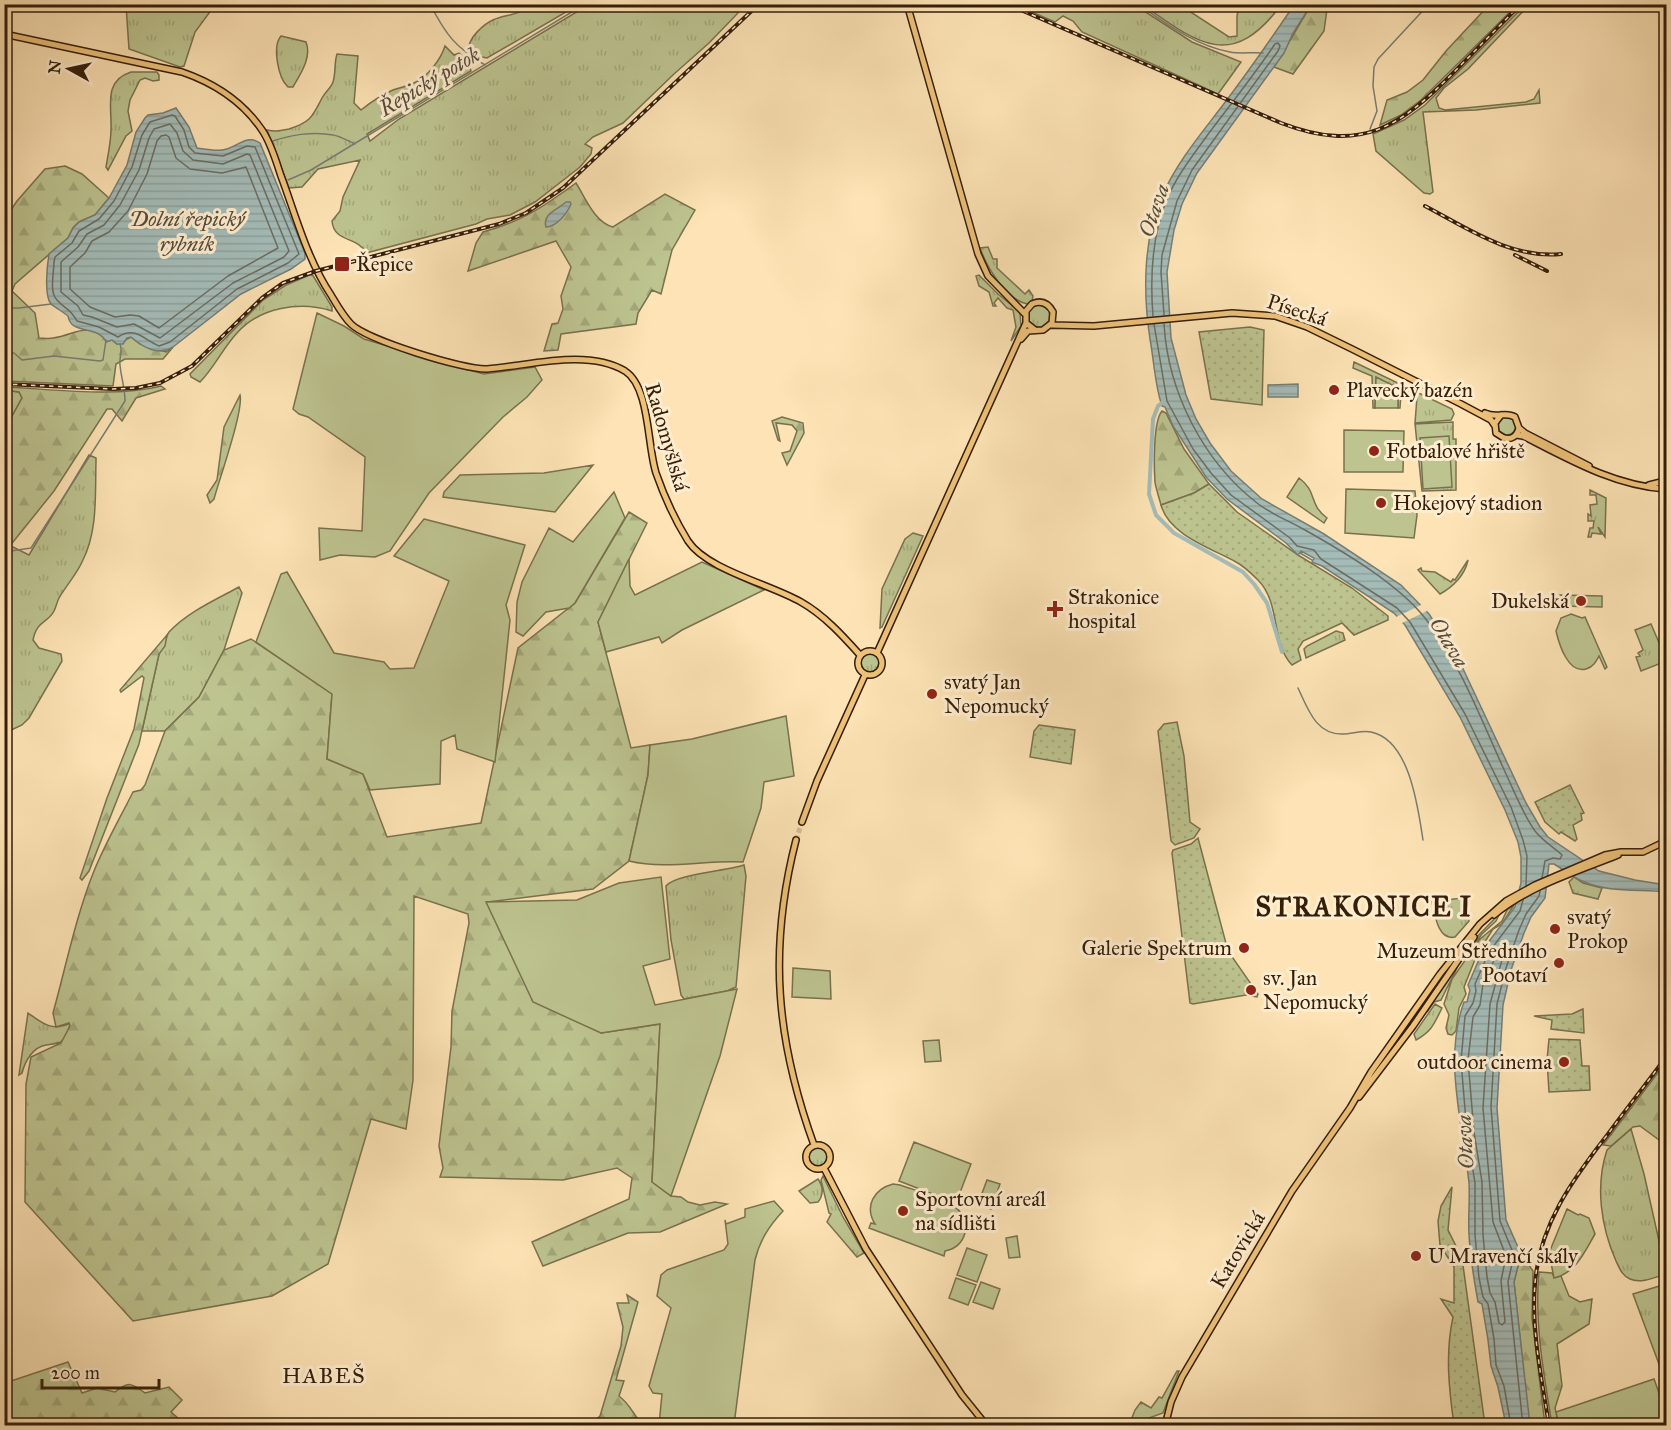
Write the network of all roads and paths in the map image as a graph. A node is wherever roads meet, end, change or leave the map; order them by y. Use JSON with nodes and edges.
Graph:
{"nodes":[{"id":1,"x":908,"y":7,"type":"edge"},
{"id":2,"x":4,"y":34,"type":"edge"},
{"id":3,"x":1008,"y":296,"type":"junction"},
{"id":4,"x":1030,"y":305,"type":"junction"},
{"id":5,"x":1024,"y":314,"type":"junction"},
{"id":6,"x":1054,"y":317,"type":"junction"},
{"id":7,"x":1026,"y":322,"type":"junction"},
{"id":8,"x":1072,"y":325,"type":"junction"},
{"id":9,"x":1050,"y":326,"type":"junction"},
{"id":10,"x":1035,"y":330,"type":"junction"},
{"id":11,"x":1016,"y":345,"type":"junction"},
{"id":12,"x":1461,"y":404,"type":"junction"},
{"id":13,"x":1502,"y":415,"type":"junction"},
{"id":14,"x":1495,"y":426,"type":"junction"},
{"id":15,"x":1520,"y":428,"type":"junction"},
{"id":16,"x":1516,"y":435,"type":"junction"},
{"id":17,"x":1598,"y":472,"type":"junction"},
{"id":18,"x":1666,"y":474,"type":"edge"},
{"id":19,"x":1638,"y":485,"type":"junction"},
{"id":20,"x":1666,"y":489,"type":"edge"},
{"id":21,"x":877,"y":653,"type":"junction"},
{"id":22,"x":861,"y":655,"type":"junction"},
{"id":23,"x":866,"y":675,"type":"junction"},
{"id":24,"x":802,"y":822,"type":"tunnel mouth"},
{"id":25,"x":796,"y":840,"type":"tunnel mouth"},
{"id":26,"x":1666,"y":841,"type":"edge"},
{"id":27,"x":814,"y":1145,"type":"junction"},
{"id":28,"x":824,"y":1168,"type":"junction"},
{"id":29,"x":987,"y":1425,"type":"edge"},
{"id":30,"x":1165,"y":1425,"type":"edge"}],
"edges":[{"from":1,"to":3,"type":"main road"},
{"from":2,"to":22,"type":"main road","name":"Radomyšlská"},
{"from":3,"to":4,"type":"main road"},
{"from":3,"to":5,"type":"main road"},
{"from":4,"to":5,"type":"main road"},
{"from":4,"to":6,"type":"main road"},
{"from":5,"to":7,"type":"main road"},
{"from":6,"to":8,"type":"main road","name":"Písecká"},
{"from":6,"to":9,"type":"main road"},
{"from":7,"to":10,"type":"main road"},
{"from":7,"to":11,"type":"main road"},
{"from":8,"to":9,"type":"main road","name":"Písecká"},
{"from":8,"to":12,"type":"main road","name":"Písecká"},
{"from":9,"to":10,"type":"main road"},
{"from":10,"to":11,"type":"main road"},
{"from":11,"to":21,"type":"main road"},
{"from":12,"to":13,"type":"main road","name":"Písecká"},
{"from":12,"to":14,"type":"main road","name":"Písecká"},
{"from":13,"to":14,"type":"main road"},
{"from":13,"to":15,"type":"main road"},
{"from":14,"to":16,"type":"main road"},
{"from":15,"to":16,"type":"main road"},
{"from":15,"to":17,"type":"main road"},
{"from":16,"to":17,"type":"main road"},
{"from":17,"to":19,"type":"main road"},
{"from":18,"to":19,"type":"main road"},
{"from":19,"to":20,"type":"main road"},
{"from":21,"to":22,"type":"main road"},
{"from":21,"to":23,"type":"main road"},
{"from":22,"to":23,"type":"main road"},
{"from":23,"to":24,"type":"main road"},
{"from":25,"to":27,"type":"main road"},
{"from":26,"to":30,"type":"main road","name":"Katovická"},
{"from":27,"to":28,"type":"main road"},
{"from":27,"to":28,"type":"main road"},
{"from":28,"to":29,"type":"main road"}]}
